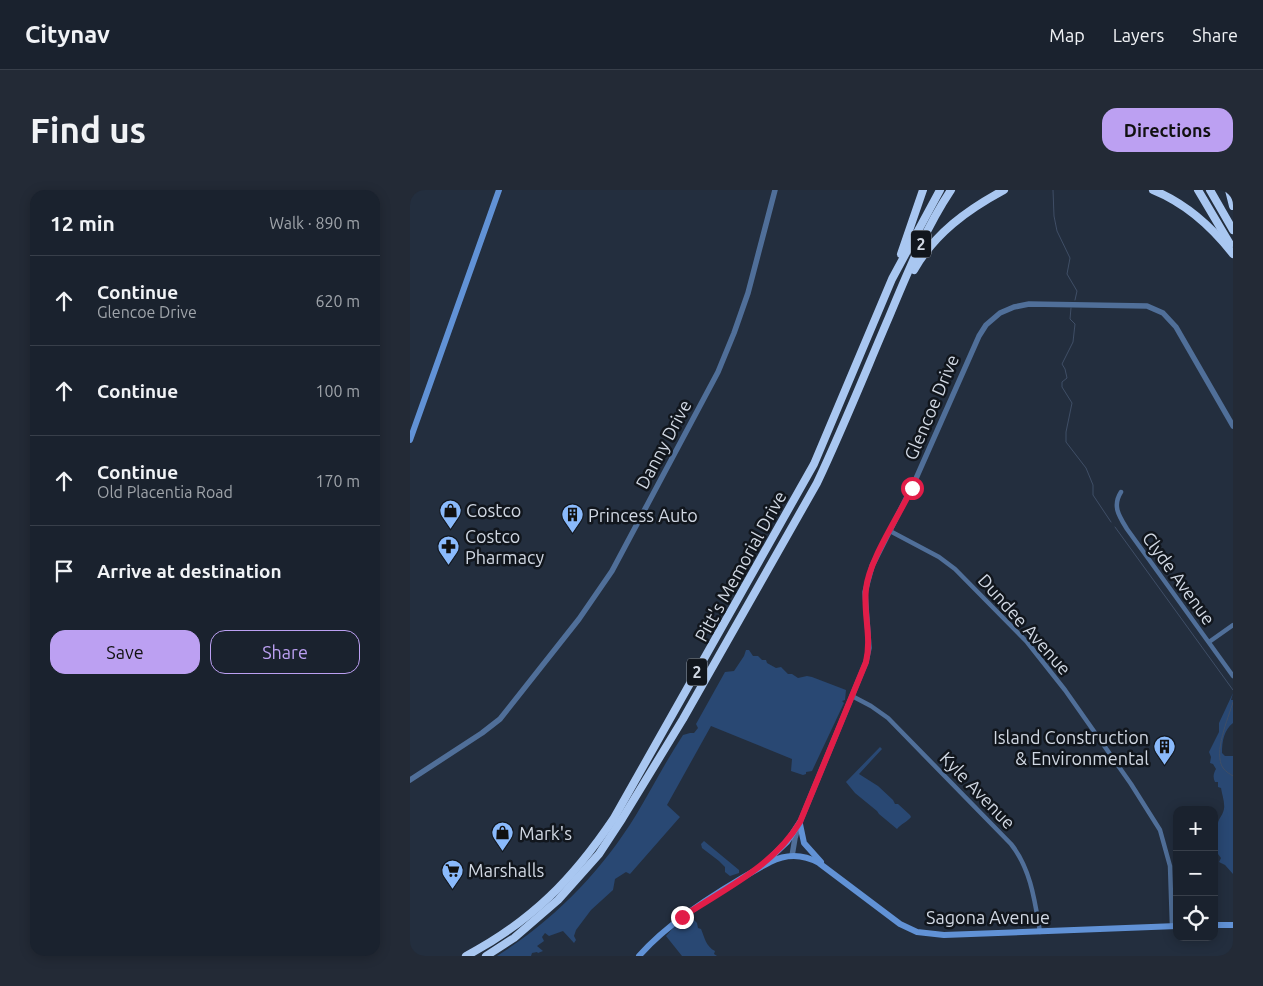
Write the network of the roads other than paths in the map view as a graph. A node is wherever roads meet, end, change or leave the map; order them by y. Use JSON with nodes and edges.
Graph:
{"nodes":[{"id":1,"x":499,"y":190,"type":"edge"},
{"id":2,"x":775,"y":190,"type":"edge"},
{"id":3,"x":923,"y":190,"type":"edge"},
{"id":4,"x":940,"y":190,"type":"edge"},
{"id":5,"x":951,"y":190,"type":"edge"},
{"id":6,"x":1004,"y":190,"type":"edge"},
{"id":7,"x":1153,"y":190,"type":"edge"},
{"id":8,"x":1198,"y":190,"type":"edge"},
{"id":9,"x":1210,"y":190,"type":"edge"},
{"id":10,"x":1229,"y":190,"type":"edge"},
{"id":11,"x":1233,"y":206,"type":"edge"},
{"id":12,"x":1233,"y":230,"type":"edge"},
{"id":13,"x":1233,"y":250,"type":"edge"},
{"id":14,"x":1233,"y":254,"type":"edge"},
{"id":15,"x":892,"y":279,"type":"junction"},
{"id":16,"x":896,"y":300,"type":"junction"},
{"id":17,"x":1233,"y":426,"type":"edge"},
{"id":18,"x":410,"y":440,"type":"edge"},
{"id":19,"x":1121,"y":492,"type":"dead end"},
{"id":20,"x":890,"y":531,"type":"junction"},
{"id":21,"x":1233,"y":624,"type":"edge"},
{"id":22,"x":1209,"y":642,"type":"junction"},
{"id":23,"x":1233,"y":676,"type":"edge"},
{"id":24,"x":852,"y":696,"type":"junction"},
{"id":25,"x":410,"y":780,"type":"edge"},
{"id":26,"x":800,"y":822,"type":"junction"},
{"id":27,"x":792,"y":856,"type":"junction"},
{"id":28,"x":823,"y":865,"type":"junction"},
{"id":29,"x":762,"y":866,"type":"junction"},
{"id":30,"x":1173,"y":908,"type":"edge"},
{"id":31,"x":1218,"y":925,"type":"edge"},
{"id":32,"x":1233,"y":925,"type":"edge"},
{"id":33,"x":1173,"y":926,"type":"edge"},
{"id":34,"x":1040,"y":932,"type":"junction"},
{"id":35,"x":466,"y":956,"type":"edge"},
{"id":36,"x":486,"y":956,"type":"edge"},
{"id":37,"x":639,"y":956,"type":"edge"}],
"edges":[{"from":1,"to":18,"type":"main road"},
{"from":2,"to":25,"type":"street","name":"Danny Drive"},
{"from":3,"to":15,"type":"highway"},
{"from":4,"to":15,"type":"highway","name":"Pitt's Memorial Drive","number":"2"},
{"from":5,"to":16,"type":"highway","name":"Pitt's Memorial Drive","number":"2"},
{"from":6,"to":16,"type":"highway"},
{"from":7,"to":14,"type":"highway"},
{"from":8,"to":13,"type":"highway"},
{"from":9,"to":12,"type":"highway"},
{"from":10,"to":11,"type":"highway"},
{"from":15,"to":35,"type":"highway","name":"Pitt's Memorial Drive","number":"2"},
{"from":16,"to":36,"type":"highway","name":"Pitt's Memorial Drive","number":"2"},
{"from":17,"to":20,"type":"street","name":"Glencoe Drive"},
{"from":19,"to":22,"type":"street","name":"Clyde Avenue"},
{"from":20,"to":24,"type":"street","name":"Glencoe Drive"},
{"from":20,"to":30,"type":"street","name":"Dundee Avenue"},
{"from":21,"to":22,"type":"street"},
{"from":22,"to":23,"type":"street","name":"Clyde Avenue"},
{"from":24,"to":26,"type":"street","name":"Glencoe Drive"},
{"from":24,"to":34,"type":"street","name":"Kyle Avenue"},
{"from":26,"to":27,"type":"street","name":"Glencoe Drive"},
{"from":26,"to":28,"type":"main road"},
{"from":26,"to":29,"type":"main road"},
{"from":27,"to":28,"type":"main road","name":"Sagona Avenue"},
{"from":27,"to":29,"type":"main road"},
{"from":28,"to":34,"type":"main road","name":"Sagona Avenue"},
{"from":29,"to":37,"type":"main road"},
{"from":31,"to":32,"type":"main road"},
{"from":33,"to":34,"type":"main road","name":"Sagona Avenue"}]}
